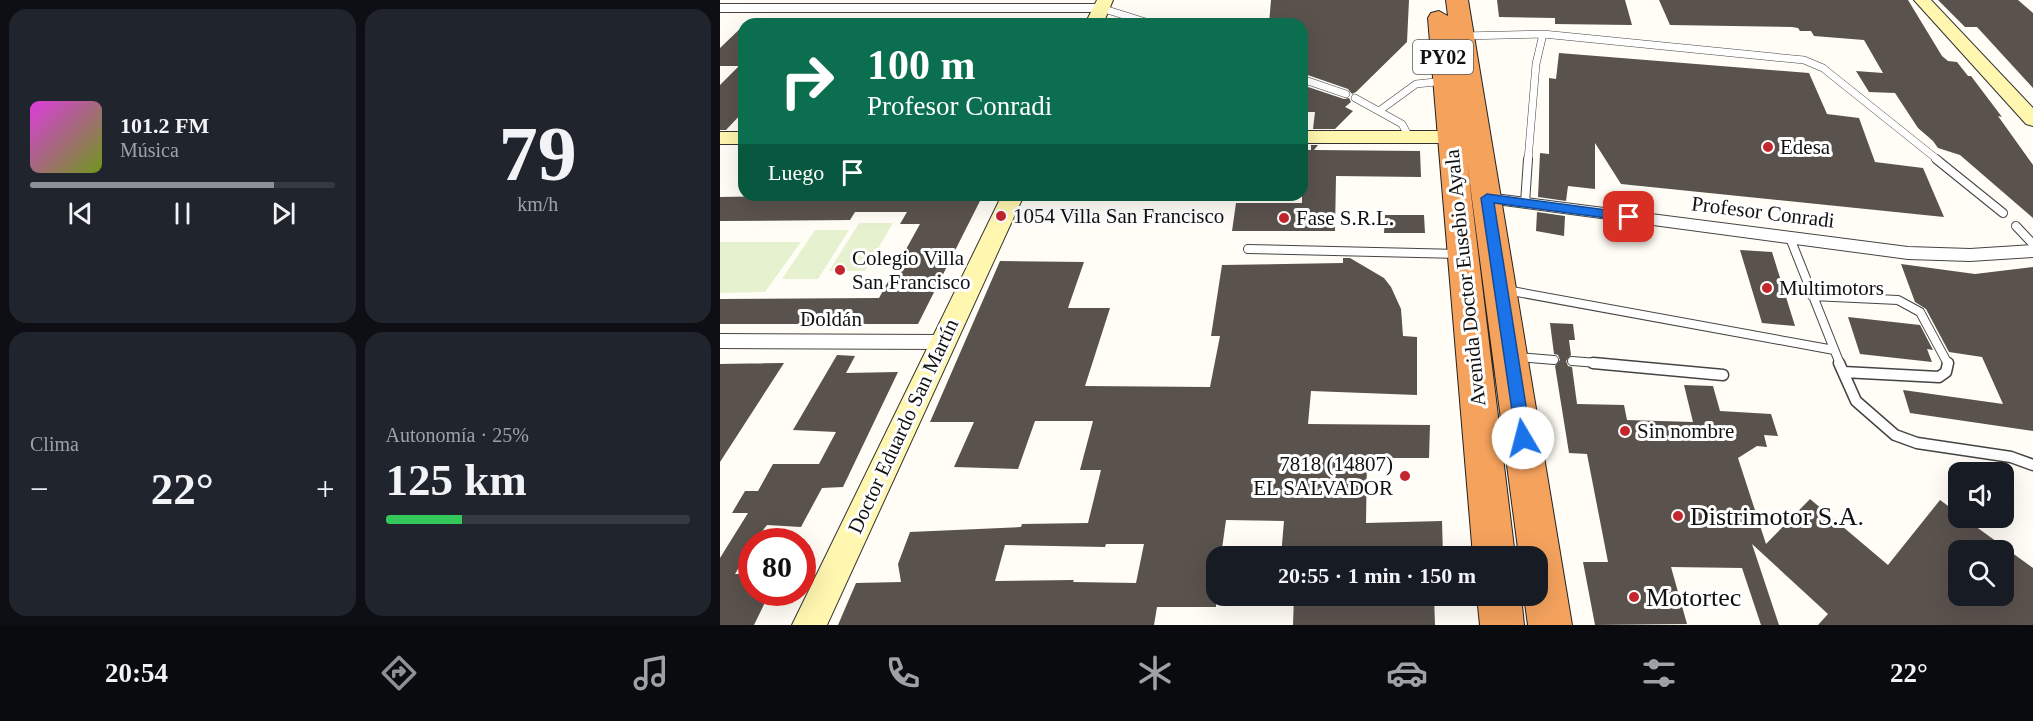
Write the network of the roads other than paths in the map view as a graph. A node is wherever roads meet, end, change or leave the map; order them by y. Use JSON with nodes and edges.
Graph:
{"nodes":[{"id":1,"x":1438,"y":0,"type":"edge"},
{"id":2,"x":1457,"y":0,"type":"edge"},
{"id":3,"x":1922,"y":0,"type":"edge"},
{"id":4,"x":1103,"y":4,"type":"edge"},
{"id":5,"x":720,"y":8,"type":"edge"},
{"id":6,"x":1097,"y":18,"type":"edge"},
{"id":7,"x":1137,"y":18,"type":"edge"},
{"id":8,"x":1543,"y":34,"type":"junction"},
{"id":9,"x":1462,"y":36,"type":"junction"},
{"id":10,"x":1308,"y":81,"type":"edge"},
{"id":11,"x":1445,"y":81,"type":"junction"},
{"id":12,"x":1346,"y":94,"type":"dead end"},
{"id":13,"x":1355,"y":98,"type":"dead end"},
{"id":14,"x":1379,"y":111,"type":"junction"},
{"id":15,"x":2033,"y":120,"type":"edge"},
{"id":16,"x":1449,"y":126,"type":"junction"},
{"id":17,"x":1308,"y":137,"type":"edge"},
{"id":18,"x":1409,"y":137,"type":"junction"},
{"id":19,"x":720,"y":138,"type":"edge"},
{"id":20,"x":738,"y":138,"type":"edge"},
{"id":21,"x":1487,"y":198,"type":"junction"},
{"id":22,"x":1010,"y":201,"type":"edge"},
{"id":23,"x":1525,"y":203,"type":"junction"},
{"id":24,"x":2003,"y":213,"type":"dead end"},
{"id":25,"x":2016,"y":226,"type":"dead end"},
{"id":26,"x":1790,"y":238,"type":"junction"},
{"id":27,"x":2033,"y":244,"type":"edge"},
{"id":28,"x":1248,"y":249,"type":"dead end"},
{"id":29,"x":2033,"y":251,"type":"edge"},
{"id":30,"x":1462,"y":254,"type":"junction"},
{"id":31,"x":1501,"y":289,"type":"junction"},
{"id":32,"x":1812,"y":296,"type":"junction"},
{"id":33,"x":720,"y":341,"type":"edge"},
{"id":34,"x":942,"y":342,"type":"junction"},
{"id":35,"x":1834,"y":350,"type":"junction"},
{"id":36,"x":1512,"y":357,"type":"junction"},
{"id":37,"x":1554,"y":360,"type":"dead end"},
{"id":38,"x":1572,"y":361,"type":"dead end"},
{"id":39,"x":1843,"y":372,"type":"junction"},
{"id":40,"x":1723,"y":375,"type":"dead end"},
{"id":41,"x":2033,"y":465,"type":"edge"},
{"id":42,"x":1493,"y":546,"type":"edge"},
{"id":43,"x":1499,"y":606,"type":"edge"},
{"id":44,"x":809,"y":625,"type":"edge"},
{"id":45,"x":1502,"y":625,"type":"edge"},
{"id":46,"x":1550,"y":625,"type":"edge"}],
"edges":[{"from":1,"to":11,"type":"highway","name":"Avenida Doctor Eusebio Ayala","number":"PY02"},
{"from":2,"to":9,"type":"highway","name":"Avenida Doctor Eusebio Ayala","number":"PY02"},
{"from":3,"to":15,"type":"street"},
{"from":4,"to":5,"type":"street"},
{"from":4,"to":6,"type":"street"},
{"from":4,"to":7,"type":"lane"},
{"from":8,"to":9,"type":"lane"},
{"from":8,"to":23,"type":"lane"},
{"from":8,"to":24,"type":"lane"},
{"from":9,"to":21,"type":"highway","name":"Avenida Doctor Eusebio Ayala","number":"PY02"},
{"from":10,"to":12,"type":"lane"},
{"from":11,"to":14,"type":"lane"},
{"from":11,"to":16,"type":"highway","name":"Avenida Doctor Eusebio Ayala","number":"PY02"},
{"from":13,"to":14,"type":"lane"},
{"from":14,"to":18,"type":"lane"},
{"from":16,"to":18,"type":"street"},
{"from":16,"to":21,"type":"highway"},
{"from":16,"to":30,"type":"highway","name":"Avenida Doctor Eusebio Ayala","number":"PY02"},
{"from":17,"to":18,"type":"street"},
{"from":19,"to":20,"type":"street"},
{"from":21,"to":23,"type":"street","name":"Profesor Conradi"},
{"from":21,"to":31,"type":"highway","name":"Avenida Doctor Eusebio Ayala","number":"PY02"},
{"from":22,"to":34,"type":"street","name":"Doctor Eduardo San Martín"},
{"from":23,"to":26,"type":"street","name":"Profesor Conradi"},
{"from":25,"to":27,"type":"lane"},
{"from":26,"to":29,"type":"street","name":"Profesor Conradi"},
{"from":26,"to":32,"type":"lane"},
{"from":28,"to":30,"type":"lane"},
{"from":30,"to":42,"type":"highway","name":"Avenida Doctor Eusebio Ayala","number":"PY02"},
{"from":31,"to":35,"type":"lane"},
{"from":31,"to":36,"type":"highway","name":"Avenida Doctor Eusebio Ayala","number":"PY02"},
{"from":32,"to":35,"type":"lane"},
{"from":32,"to":39,"type":"lane"},
{"from":33,"to":34,"type":"street","name":"Doldán"},
{"from":34,"to":44,"type":"street","name":"Doctor Eduardo San Martín"},
{"from":35,"to":39,"type":"lane"},
{"from":36,"to":37,"type":"lane"},
{"from":36,"to":46,"type":"highway","name":"Avenida Doctor Eusebio Ayala","number":"PY02"},
{"from":38,"to":40,"type":"lane"},
{"from":39,"to":41,"type":"lane"},
{"from":43,"to":45,"type":"highway"}]}
